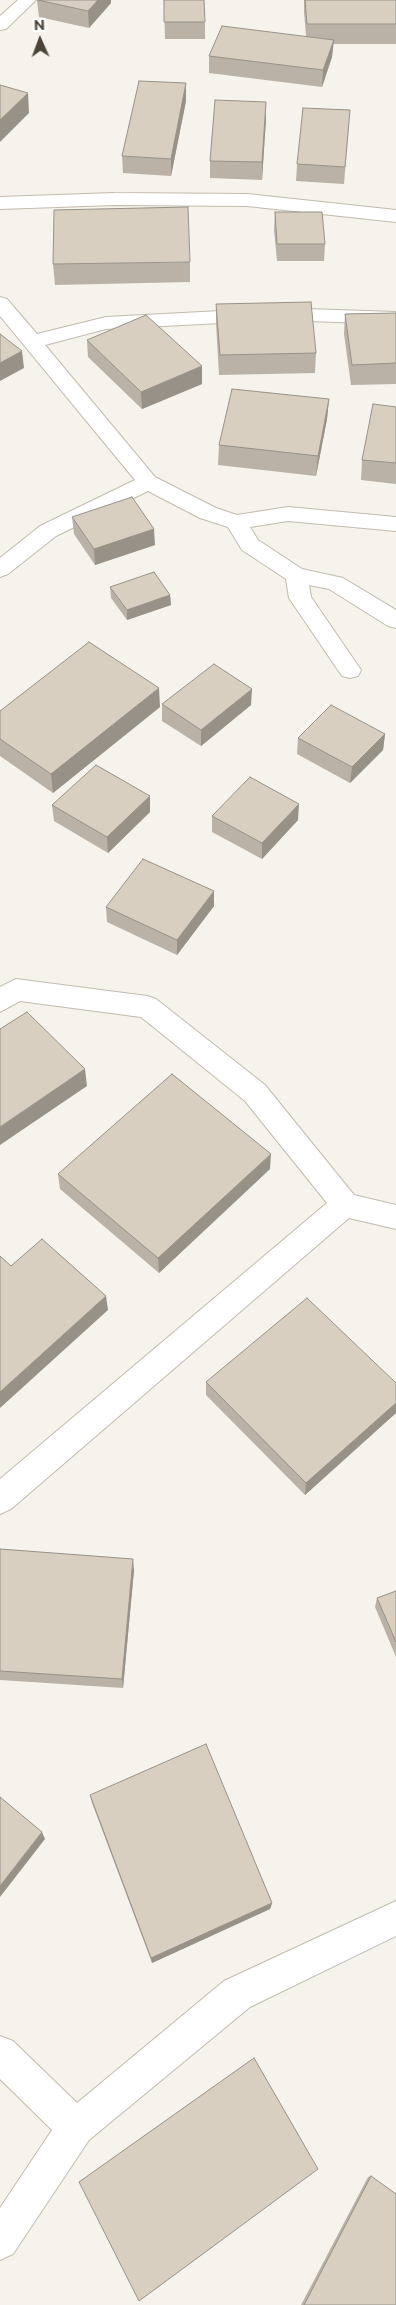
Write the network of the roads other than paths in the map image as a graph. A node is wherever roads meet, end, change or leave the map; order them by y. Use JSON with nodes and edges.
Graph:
{"nodes":[{"id":1,"x":0,"y":2,"type":"edge"},
{"id":2,"x":24,"y":4,"type":"edge"},
{"id":3,"x":0,"y":25,"type":"edge"},
{"id":4,"x":0,"y":203,"type":"edge"},
{"id":5,"x":396,"y":216,"type":"edge"},
{"id":6,"x":0,"y":303,"type":"edge"},
{"id":7,"x":396,"y":318,"type":"edge"},
{"id":8,"x":31,"y":342,"type":"junction"},
{"id":9,"x":148,"y":482,"type":"junction"},
{"id":10,"x":236,"y":522,"type":"junction"},
{"id":11,"x":396,"y":524,"type":"edge"},
{"id":12,"x":0,"y":569,"type":"edge"},
{"id":13,"x":296,"y":575,"type":"junction"},
{"id":14,"x":396,"y":620,"type":"edge"},
{"id":15,"x":350,"y":670,"type":"dead end"},
{"id":16,"x":0,"y":1001,"type":"edge"},
{"id":17,"x":345,"y":1205,"type":"junction"},
{"id":18,"x":396,"y":1217,"type":"edge"},
{"id":19,"x":0,"y":1499,"type":"edge"},
{"id":20,"x":396,"y":1918,"type":"edge"},
{"id":21,"x":0,"y":2054,"type":"edge"},
{"id":22,"x":76,"y":2126,"type":"junction"},
{"id":23,"x":0,"y":2241,"type":"edge"}],
"edges":[{"from":1,"to":2,"type":"street"},
{"from":2,"to":3,"type":"street"},
{"from":4,"to":5,"type":"street"},
{"from":6,"to":8,"type":"street"},
{"from":7,"to":8,"type":"street"},
{"from":8,"to":9,"type":"street"},
{"from":9,"to":10,"type":"street"},
{"from":9,"to":12,"type":"street"},
{"from":10,"to":11,"type":"street"},
{"from":10,"to":13,"type":"street"},
{"from":13,"to":14,"type":"street"},
{"from":13,"to":15,"type":"street"},
{"from":16,"to":17,"type":"street"},
{"from":17,"to":18,"type":"street"},
{"from":17,"to":19,"type":"street"},
{"from":20,"to":22,"type":"street"},
{"from":21,"to":22,"type":"street"},
{"from":22,"to":23,"type":"street"}]}
